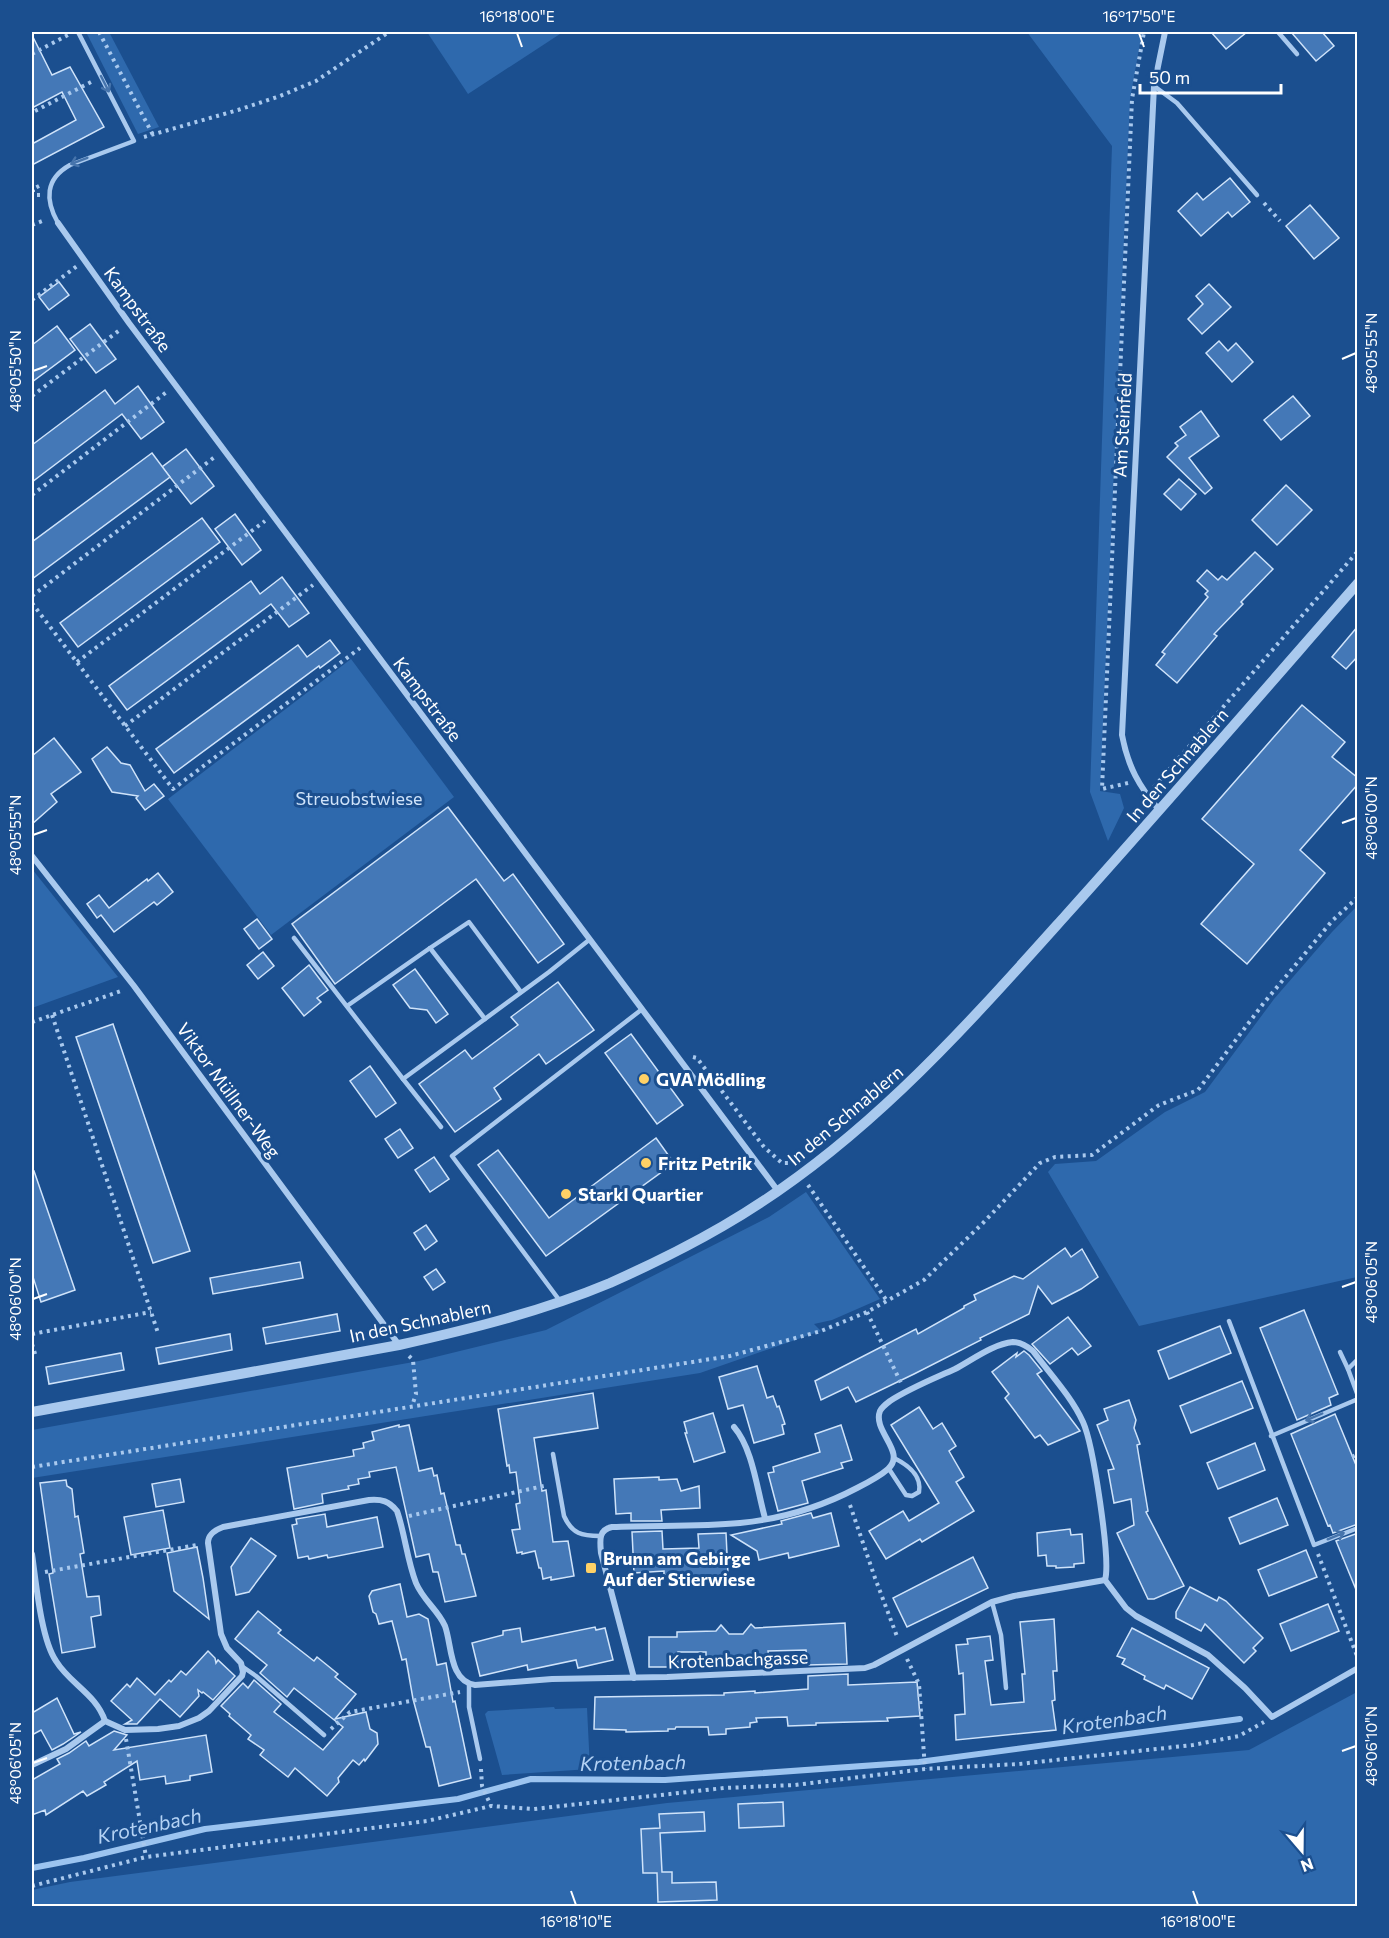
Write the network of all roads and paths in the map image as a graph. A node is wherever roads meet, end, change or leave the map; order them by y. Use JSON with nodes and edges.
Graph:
{"nodes":[{"id":1,"x":76,"y":32,"type":"edge"},
{"id":2,"x":99,"y":32,"type":"edge"},
{"id":3,"x":389,"y":32,"type":"edge"},
{"id":4,"x":1144,"y":32,"type":"edge"},
{"id":5,"x":1165,"y":32,"type":"edge"},
{"id":6,"x":1278,"y":32,"type":"edge"},
{"id":7,"x":32,"y":54,"type":"edge"},
{"id":8,"x":1297,"y":54,"type":"dead end"},
{"id":9,"x":101,"y":76,"type":"junction"},
{"id":10,"x":1154,"y":86,"type":"junction"},
{"id":11,"x":35,"y":111,"type":"dead end"},
{"id":12,"x":153,"y":135,"type":"junction"},
{"id":13,"x":134,"y":141,"type":"junction"},
{"id":14,"x":1257,"y":195,"type":"joint"},
{"id":15,"x":56,"y":220,"type":"joint"},
{"id":16,"x":1280,"y":221,"type":"dead end"},
{"id":17,"x":84,"y":260,"type":"junction"},
{"id":18,"x":32,"y":300,"type":"edge"},
{"id":19,"x":129,"y":323,"type":"junction"},
{"id":20,"x":176,"y":386,"type":"junction"},
{"id":21,"x":32,"y":396,"type":"edge"},
{"id":22,"x":224,"y":451,"type":"junction"},
{"id":23,"x":32,"y":495,"type":"edge"},
{"id":24,"x":272,"y":515,"type":"junction"},
{"id":25,"x":1358,"y":551,"type":"edge"},
{"id":26,"x":320,"y":580,"type":"junction"},
{"id":27,"x":1358,"y":583,"type":"edge"},
{"id":28,"x":32,"y":596,"type":"edge"},
{"id":29,"x":32,"y":603,"type":"edge"},
{"id":30,"x":367,"y":642,"type":"junction"},
{"id":31,"x":76,"y":662,"type":"junction"},
{"id":32,"x":125,"y":726,"type":"junction"},
{"id":33,"x":1137,"y":780,"type":"junction"},
{"id":34,"x":1147,"y":795,"type":"junction"},
{"id":35,"x":1160,"y":811,"type":"junction"},
{"id":36,"x":32,"y":856,"type":"edge"},
{"id":37,"x":1358,"y":897,"type":"edge"},
{"id":38,"x":294,"y":938,"type":"dead end"},
{"id":39,"x":589,"y":940,"type":"junction"},
{"id":40,"x":430,"y":948,"type":"junction"},
{"id":41,"x":134,"y":986,"type":"junction"},
{"id":42,"x":521,"y":992,"type":"junction"},
{"id":43,"x":347,"y":1006,"type":"junction"},
{"id":44,"x":642,"y":1010,"type":"junction"},
{"id":45,"x":52,"y":1015,"type":"junction"},
{"id":46,"x":484,"y":1019,"type":"junction"},
{"id":47,"x":32,"y":1022,"type":"edge"},
{"id":48,"x":674,"y":1054,"type":"junction"},
{"id":49,"x":404,"y":1079,"type":"junction"},
{"id":50,"x":441,"y":1127,"type":"dead end"},
{"id":51,"x":802,"y":1174,"type":"junction"},
{"id":52,"x":778,"y":1191,"type":"junction"},
{"id":53,"x":560,"y":1301,"type":"junction"},
{"id":54,"x":887,"y":1301,"type":"junction"},
{"id":55,"x":151,"y":1312,"type":"junction"},
{"id":56,"x":867,"y":1312,"type":"junction"},
{"id":57,"x":1228,"y":1321,"type":"dead end"},
{"id":58,"x":158,"y":1333,"type":"dead end"},
{"id":59,"x":32,"y":1334,"type":"edge"},
{"id":60,"x":32,"y":1344,"type":"edge"},
{"id":61,"x":399,"y":1345,"type":"junction"},
{"id":62,"x":1340,"y":1352,"type":"dead end"},
{"id":63,"x":36,"y":1358,"type":"dead end"},
{"id":64,"x":1358,"y":1359,"type":"edge"},
{"id":65,"x":1348,"y":1369,"type":"junction"},
{"id":66,"x":905,"y":1392,"type":"junction"},
{"id":67,"x":1358,"y":1397,"type":"edge"},
{"id":68,"x":412,"y":1406,"type":"junction"},
{"id":69,"x":32,"y":1412,"type":"edge"},
{"id":70,"x":734,"y":1427,"type":"dead end"},
{"id":71,"x":1271,"y":1436,"type":"junction"},
{"id":72,"x":553,"y":1454,"type":"dead end"},
{"id":73,"x":1358,"y":1454,"type":"edge"},
{"id":74,"x":1352,"y":1456,"type":"dead end"},
{"id":75,"x":894,"y":1458,"type":"junction"},
{"id":76,"x":32,"y":1467,"type":"edge"},
{"id":77,"x":889,"y":1468,"type":"junction"},
{"id":78,"x":557,"y":1483,"type":"junction"},
{"id":79,"x":846,"y":1494,"type":"junction"},
{"id":80,"x":399,"y":1518,"type":"junction"},
{"id":81,"x":765,"y":1518,"type":"junction"},
{"id":82,"x":1358,"y":1528,"type":"edge"},
{"id":83,"x":600,"y":1536,"type":"junction"},
{"id":84,"x":208,"y":1543,"type":"junction"},
{"id":85,"x":1314,"y":1545,"type":"junction"},
{"id":86,"x":32,"y":1554,"type":"edge"},
{"id":87,"x":35,"y":1574,"type":"junction"},
{"id":88,"x":1105,"y":1580,"type":"junction"},
{"id":89,"x":992,"y":1602,"type":"junction"},
{"id":90,"x":902,"y":1649,"type":"junction"},
{"id":91,"x":1358,"y":1657,"type":"edge"},
{"id":92,"x":243,"y":1667,"type":"junction"},
{"id":93,"x":1358,"y":1668,"type":"edge"},
{"id":94,"x":634,"y":1678,"type":"junction"},
{"id":95,"x":469,"y":1688,"type":"junction"},
{"id":96,"x":1006,"y":1688,"type":"dead end"},
{"id":97,"x":1272,"y":1717,"type":"junction"},
{"id":98,"x":105,"y":1721,"type":"junction"},
{"id":99,"x":125,"y":1730,"type":"junction"},
{"id":100,"x":324,"y":1735,"type":"joint"},
{"id":101,"x":480,"y":1759,"type":"joint"},
{"id":102,"x":32,"y":1765,"type":"edge"},
{"id":103,"x":925,"y":1769,"type":"junction"},
{"id":104,"x":491,"y":1806,"type":"junction"},
{"id":105,"x":146,"y":1857,"type":"junction"},
{"id":106,"x":32,"y":1886,"type":"edge"}],
"edges":[{"from":1,"to":7,"type":"path"},
{"from":1,"to":9,"type":"lane"},
{"from":2,"to":12,"type":"path"},
{"from":3,"to":12,"type":"path"},
{"from":4,"to":33,"type":"path"},
{"from":5,"to":10,"type":"street","name":"Am Steinfeld"},
{"from":6,"to":8,"type":"lane"},
{"from":9,"to":11,"type":"path"},
{"from":9,"to":13,"type":"lane","one_way":true},
{"from":10,"to":14,"type":"lane"},
{"from":10,"to":33,"type":"street","name":"Am Steinfeld"},
{"from":12,"to":13,"type":"path"},
{"from":13,"to":15,"type":"lane","one_way":true},
{"from":14,"to":16,"type":"path"},
{"from":15,"to":17,"type":"street","name":"Kampstraße"},
{"from":17,"to":18,"type":"path"},
{"from":17,"to":19,"type":"street","name":"Kampstraße"},
{"from":19,"to":20,"type":"street","name":"Kampstraße"},
{"from":19,"to":21,"type":"path"},
{"from":20,"to":22,"type":"street","name":"Kampstraße"},
{"from":20,"to":23,"type":"path"},
{"from":22,"to":24,"type":"street","name":"Kampstraße"},
{"from":22,"to":28,"type":"path"},
{"from":24,"to":26,"type":"street","name":"Kampstraße"},
{"from":24,"to":31,"type":"path"},
{"from":25,"to":34,"type":"path"},
{"from":26,"to":30,"type":"street","name":"Kampstraße"},
{"from":26,"to":32,"type":"path"},
{"from":27,"to":35,"type":"street","name":"In den Schnablern"},
{"from":29,"to":31,"type":"path"},
{"from":30,"to":32,"type":"path"},
{"from":30,"to":39,"type":"street","name":"Kampstraße"},
{"from":31,"to":32,"type":"path"},
{"from":33,"to":34,"type":"street","name":"Am Steinfeld"},
{"from":34,"to":35,"type":"street","name":"Am Steinfeld"},
{"from":35,"to":51,"type":"street","name":"In den Schnablern"},
{"from":36,"to":41,"type":"street","name":"Viktor Müllner-Weg"},
{"from":37,"to":54,"type":"path"},
{"from":38,"to":43,"type":"lane"},
{"from":39,"to":42,"type":"lane"},
{"from":39,"to":44,"type":"street","name":"Kampstraße"},
{"from":40,"to":42,"type":"lane"},
{"from":40,"to":43,"type":"lane"},
{"from":40,"to":46,"type":"lane"},
{"from":41,"to":45,"type":"path"},
{"from":41,"to":61,"type":"street","name":"Viktor Müllner-Weg"},
{"from":42,"to":46,"type":"lane"},
{"from":43,"to":49,"type":"lane"},
{"from":44,"to":48,"type":"street","name":"Kampstraße"},
{"from":44,"to":53,"type":"lane"},
{"from":45,"to":47,"type":"path"},
{"from":45,"to":55,"type":"path"},
{"from":46,"to":49,"type":"lane"},
{"from":48,"to":51,"type":"path"},
{"from":48,"to":52,"type":"street","name":"Kampstraße"},
{"from":49,"to":50,"type":"lane"},
{"from":51,"to":52,"type":"street","name":"In den Schnablern"},
{"from":51,"to":54,"type":"path"},
{"from":52,"to":53,"type":"street","name":"In den Schnablern"},
{"from":53,"to":61,"type":"street","name":"In den Schnablern"},
{"from":54,"to":56,"type":"path"},
{"from":55,"to":58,"type":"path"},
{"from":55,"to":59,"type":"path"},
{"from":56,"to":66,"type":"path"},
{"from":56,"to":68,"type":"path"},
{"from":57,"to":71,"type":"lane"},
{"from":60,"to":63,"type":"path"},
{"from":61,"to":68,"type":"path"},
{"from":61,"to":69,"type":"street","name":"In den Schnablern"},
{"from":62,"to":65,"type":"lane"},
{"from":64,"to":65,"type":"lane"},
{"from":65,"to":67,"type":"lane"},
{"from":66,"to":75,"type":"street"},
{"from":66,"to":88,"type":"street"},
{"from":67,"to":71,"type":"lane","one_way":true},
{"from":68,"to":76,"type":"path"},
{"from":70,"to":81,"type":"street"},
{"from":71,"to":85,"type":"lane"},
{"from":72,"to":78,"type":"lane"},
{"from":73,"to":74,"type":"path"},
{"from":75,"to":77,"type":"street"},
{"from":75,"to":77,"type":"lane"},
{"from":77,"to":79,"type":"street"},
{"from":78,"to":80,"type":"path"},
{"from":78,"to":83,"type":"lane"},
{"from":79,"to":81,"type":"street"},
{"from":79,"to":90,"type":"path"},
{"from":80,"to":84,"type":"street"},
{"from":80,"to":95,"type":"street"},
{"from":81,"to":83,"type":"street"},
{"from":85,"to":82,"type":"lane","one_way":true},
{"from":83,"to":94,"type":"street"},
{"from":84,"to":87,"type":"path"},
{"from":84,"to":92,"type":"street"},
{"from":85,"to":91,"type":"path"},
{"from":86,"to":87,"type":"street"},
{"from":87,"to":98,"type":"street"},
{"from":88,"to":89,"type":"street","name":"Krotenbachgasse"},
{"from":88,"to":97,"type":"street"},
{"from":89,"to":90,"type":"street","name":"Krotenbachgasse"},
{"from":89,"to":96,"type":"lane"},
{"from":90,"to":94,"type":"street","name":"Krotenbachgasse"},
{"from":90,"to":103,"type":"path"},
{"from":92,"to":99,"type":"street"},
{"from":92,"to":100,"type":"lane"},
{"from":93,"to":97,"type":"street"},
{"from":94,"to":95,"type":"street","name":"Krotenbachgasse"},
{"from":95,"to":100,"type":"path"},
{"from":95,"to":101,"type":"lane"},
{"from":97,"to":103,"type":"path"},
{"from":98,"to":99,"type":"street"},
{"from":98,"to":102,"type":"street"},
{"from":99,"to":105,"type":"path"},
{"from":101,"to":104,"type":"path"},
{"from":103,"to":104,"type":"path"},
{"from":104,"to":105,"type":"path"},
{"from":105,"to":106,"type":"path"}]}
